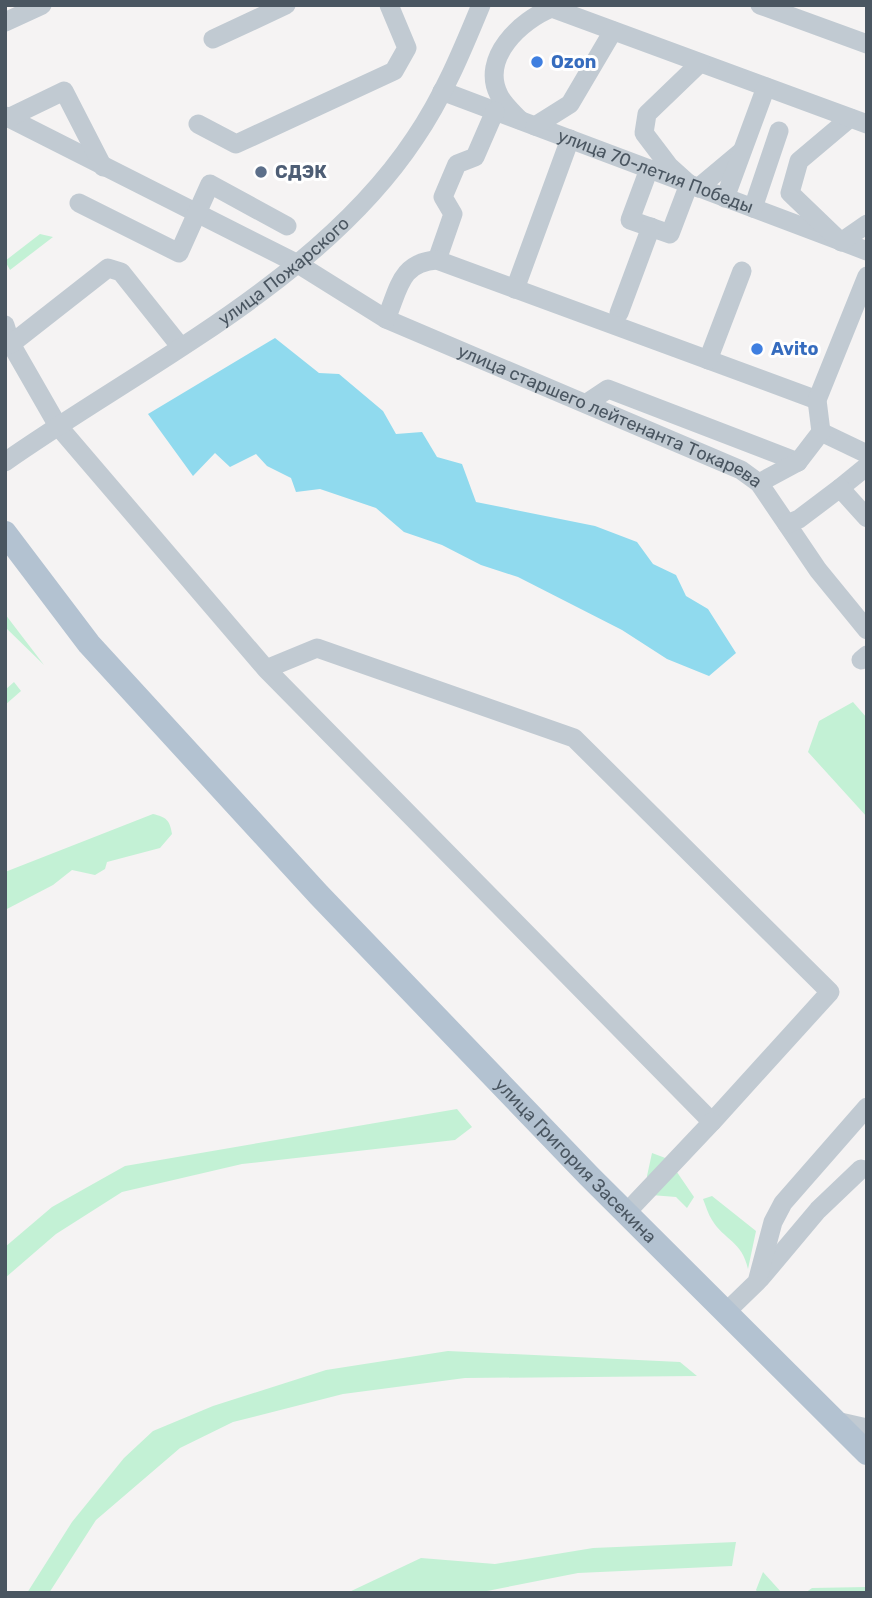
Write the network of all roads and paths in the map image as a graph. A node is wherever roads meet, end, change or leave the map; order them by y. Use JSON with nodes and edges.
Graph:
{"nodes":[{"id":1,"x":42,"y":5,"type":"edge"},
{"id":2,"x":286,"y":5,"type":"edge"},
{"id":3,"x":390,"y":5,"type":"edge"},
{"id":4,"x":481,"y":5,"type":"edge"},
{"id":5,"x":760,"y":5,"type":"edge"},
{"id":6,"x":5,"y":22,"type":"edge"},
{"id":7,"x":613,"y":31,"type":"junction"},
{"id":8,"x":213,"y":39,"type":"dead end"},
{"id":9,"x":867,"y":44,"type":"edge"},
{"id":10,"x":700,"y":63,"type":"junction"},
{"id":11,"x":766,"y":87,"type":"junction"},
{"id":12,"x":442,"y":91,"type":"junction"},
{"id":13,"x":495,"y":111,"type":"junction"},
{"id":14,"x":7,"y":117,"type":"edge"},
{"id":15,"x":859,"y":121,"type":"edge"},
{"id":16,"x":527,"y":123,"type":"junction"},
{"id":17,"x":198,"y":124,"type":"dead end"},
{"id":18,"x":779,"y":131,"type":"dead end"},
{"id":19,"x":570,"y":139,"type":"junction"},
{"id":20,"x":745,"y":150,"type":"junction"},
{"id":21,"x":103,"y":167,"type":"junction"},
{"id":22,"x":649,"y":169,"type":"junction"},
{"id":23,"x":694,"y":186,"type":"junction"},
{"id":24,"x":725,"y":198,"type":"junction"},
{"id":25,"x":79,"y":202,"type":"dead end"},
{"id":26,"x":753,"y":208,"type":"junction"},
{"id":27,"x":195,"y":215,"type":"junction"},
{"id":28,"x":867,"y":224,"type":"edge"},
{"id":29,"x":287,"y":226,"type":"dead end"},
{"id":30,"x":651,"y":227,"type":"junction"},
{"id":31,"x":841,"y":242,"type":"junction"},
{"id":32,"x":867,"y":251,"type":"edge"},
{"id":33,"x":436,"y":260,"type":"junction"},
{"id":34,"x":298,"y":264,"type":"junction"},
{"id":35,"x":742,"y":271,"type":"dead end"},
{"id":36,"x":867,"y":276,"type":"edge"},
{"id":37,"x":515,"y":289,"type":"junction"},
{"id":38,"x":619,"y":313,"type":"dead end"},
{"id":39,"x":386,"y":319,"type":"junction"},
{"id":40,"x":7,"y":333,"type":"edge"},
{"id":41,"x":180,"y":346,"type":"junction"},
{"id":42,"x":708,"y":360,"type":"junction"},
{"id":43,"x":817,"y":400,"type":"junction"},
{"id":44,"x":587,"y":403,"type":"junction"},
{"id":45,"x":58,"y":426,"type":"junction"},
{"id":46,"x":821,"y":432,"type":"junction"},
{"id":47,"x":867,"y":454,"type":"edge"},
{"id":48,"x":5,"y":462,"type":"edge"},
{"id":49,"x":798,"y":462,"type":"junction"},
{"id":50,"x":867,"y":467,"type":"edge"},
{"id":51,"x":759,"y":483,"type":"junction"},
{"id":52,"x":840,"y":488,"type":"junction"},
{"id":53,"x":863,"y":505,"type":"edge"},
{"id":54,"x":787,"y":524,"type":"junction"},
{"id":55,"x":5,"y":533,"type":"edge"},
{"id":56,"x":867,"y":630,"type":"edge"},
{"id":57,"x":266,"y":669,"type":"junction"},
{"id":58,"x":867,"y":1107,"type":"edge"},
{"id":59,"x":712,"y":1122,"type":"junction"},
{"id":60,"x":861,"y":1169,"type":"dead end"},
{"id":61,"x":626,"y":1213,"type":"junction"},
{"id":62,"x":757,"y":1282,"type":"junction"},
{"id":63,"x":725,"y":1313,"type":"junction"},
{"id":64,"x":836,"y":1421,"type":"junction"},
{"id":65,"x":867,"y":1428,"type":"edge"},
{"id":66,"x":867,"y":1453,"type":"edge"}],
"edges":[{"from":1,"to":6,"type":"street"},
{"from":2,"to":8,"type":"street"},
{"from":3,"to":17,"type":"street"},
{"from":4,"to":12,"type":"street","name":"улица Пожарского"},
{"from":5,"to":9,"type":"street"},
{"from":7,"to":10,"type":"street"},
{"from":7,"to":16,"type":"street"},
{"from":7,"to":16,"type":"street"},
{"from":10,"to":11,"type":"street"},
{"from":10,"to":23,"type":"street"},
{"from":11,"to":15,"type":"street"},
{"from":11,"to":20,"type":"street"},
{"from":12,"to":13,"type":"street","name":"улица 70-летия Победы"},
{"from":12,"to":34,"type":"street","name":"улица Пожарского"},
{"from":13,"to":16,"type":"street","name":"улица 70-летия Победы"},
{"from":13,"to":33,"type":"street"},
{"from":14,"to":21,"type":"street","name":"улица старшего лейтенанта Токарева"},
{"from":14,"to":21,"type":"street"},
{"from":15,"to":31,"type":"street"},
{"from":16,"to":19,"type":"street","name":"улица 70-летия Победы"},
{"from":18,"to":26,"type":"street"},
{"from":19,"to":22,"type":"street","name":"улица 70-летия Победы"},
{"from":19,"to":37,"type":"street"},
{"from":20,"to":23,"type":"street"},
{"from":20,"to":24,"type":"street"},
{"from":21,"to":27,"type":"street","name":"улица старшего лейтенанта Токарева"},
{"from":22,"to":23,"type":"street","name":"улица 70-летия Победы"},
{"from":22,"to":30,"type":"street"},
{"from":23,"to":24,"type":"street","name":"улица 70-летия Победы"},
{"from":23,"to":30,"type":"street"},
{"from":24,"to":26,"type":"street","name":"улица 70-летия Победы"},
{"from":25,"to":27,"type":"street"},
{"from":26,"to":31,"type":"street","name":"улица 70-летия Победы"},
{"from":27,"to":29,"type":"street"},
{"from":27,"to":34,"type":"street","name":"улица старшего лейтенанта Токарева"},
{"from":28,"to":31,"type":"street"},
{"from":30,"to":38,"type":"street"},
{"from":31,"to":32,"type":"street","name":"улица 70-летия Победы"},
{"from":33,"to":37,"type":"street"},
{"from":33,"to":39,"type":"street"},
{"from":34,"to":39,"type":"street","name":"улица старшего лейтенанта Токарева"},
{"from":34,"to":41,"type":"street","name":"улица Пожарского"},
{"from":35,"to":42,"type":"street"},
{"from":36,"to":43,"type":"street"},
{"from":37,"to":42,"type":"street"},
{"from":39,"to":44,"type":"street","name":"улица старшего лейтенанта Токарева"},
{"from":40,"to":41,"type":"street"},
{"from":40,"to":45,"type":"street"},
{"from":41,"to":45,"type":"street","name":"улица Пожарского"},
{"from":42,"to":43,"type":"street"},
{"from":43,"to":46,"type":"street"},
{"from":44,"to":49,"type":"street"},
{"from":44,"to":51,"type":"street","name":"улица старшего лейтенанта Токарева"},
{"from":45,"to":48,"type":"street","name":"улица Пожарского"},
{"from":45,"to":57,"type":"street"},
{"from":46,"to":47,"type":"street"},
{"from":46,"to":49,"type":"street"},
{"from":49,"to":51,"type":"street"},
{"from":50,"to":52,"type":"street"},
{"from":51,"to":54,"type":"street","name":"улица старшего лейтенанта Токарева"},
{"from":52,"to":53,"type":"street"},
{"from":52,"to":54,"type":"street"},
{"from":54,"to":56,"type":"street","name":"улица старшего лейтенанта Токарева"},
{"from":55,"to":61,"type":"main road","name":"улица Григория Засекина"},
{"from":57,"to":59,"type":"street"},
{"from":57,"to":59,"type":"street"},
{"from":58,"to":62,"type":"street"},
{"from":59,"to":61,"type":"street"},
{"from":60,"to":62,"type":"street"},
{"from":61,"to":63,"type":"main road","name":"улица Григория Засекина"},
{"from":62,"to":63,"type":"street"},
{"from":63,"to":64,"type":"main road","name":"улица Григория Засекина"},
{"from":64,"to":65,"type":"street"},
{"from":64,"to":66,"type":"main road","name":"улица Григория Засекина"}]}
